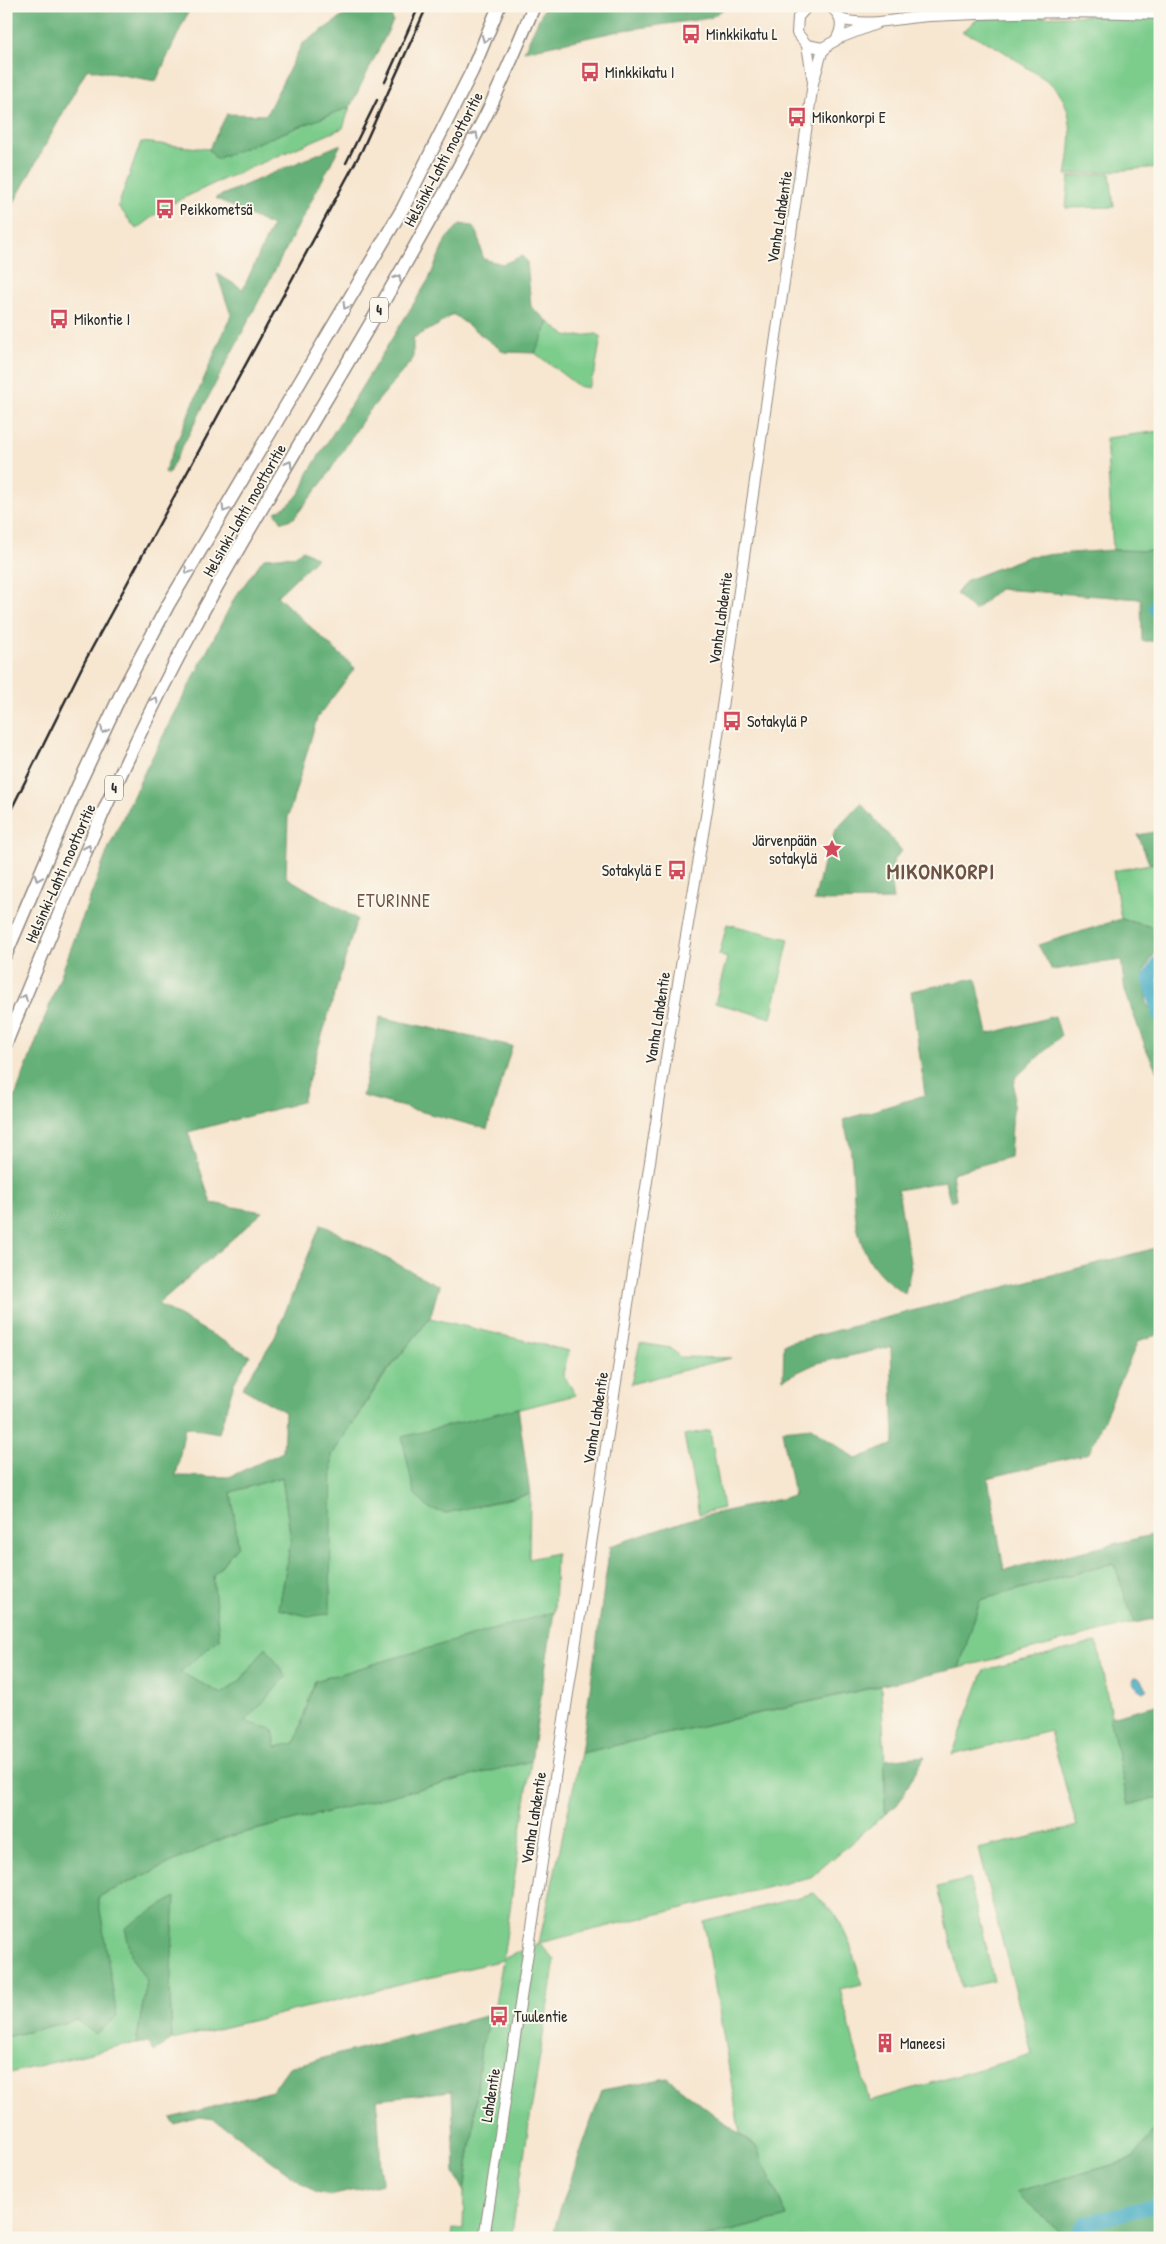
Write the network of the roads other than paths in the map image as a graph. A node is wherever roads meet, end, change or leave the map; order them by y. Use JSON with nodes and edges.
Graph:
{"nodes":[{"id":1,"x":499,"y":6,"type":"edge"},
{"id":2,"x":534,"y":6,"type":"edge"},
{"id":3,"x":808,"y":6,"type":"edge"},
{"id":4,"x":832,"y":7,"type":"edge"},
{"id":5,"x":1160,"y":14,"type":"edge"},
{"id":6,"x":840,"y":19,"type":"junction"},
{"id":7,"x":882,"y":21,"type":"junction"},
{"id":8,"x":837,"y":39,"type":"junction"},
{"id":9,"x":807,"y":45,"type":"junction"},
{"id":10,"x":827,"y":47,"type":"junction"},
{"id":11,"x":813,"y":83,"type":"junction"},
{"id":12,"x":6,"y":954,"type":"edge"},
{"id":13,"x":6,"y":1043,"type":"edge"},
{"id":14,"x":527,"y":1956,"type":"joint"},
{"id":15,"x":484,"y":2238,"type":"edge"}],
"edges":[{"from":1,"to":12,"type":"highway","name":"Helsinki-Lahti moottoritie","number":"4","one_way":true},
{"from":13,"to":2,"type":"highway","name":"Helsinki-Lahti moottoritie","number":"4","one_way":true},
{"from":3,"to":9,"type":"main road","name":"Vanha Lahdentie"},
{"from":4,"to":6,"type":"main road"},
{"from":5,"to":7,"type":"main road"},
{"from":6,"to":7,"type":"main road"},
{"from":6,"to":8,"type":"main road"},
{"from":7,"to":8,"type":"main road"},
{"from":8,"to":10,"type":"main road"},
{"from":9,"to":10,"type":"main road"},
{"from":9,"to":11,"type":"main road","name":"Vanha Lahdentie"},
{"from":10,"to":11,"type":"main road","name":"Vanha Lahdentie"},
{"from":11,"to":14,"type":"main road","name":"Vanha Lahdentie"},
{"from":14,"to":15,"type":"main road","name":"Lahdentie"}]}
